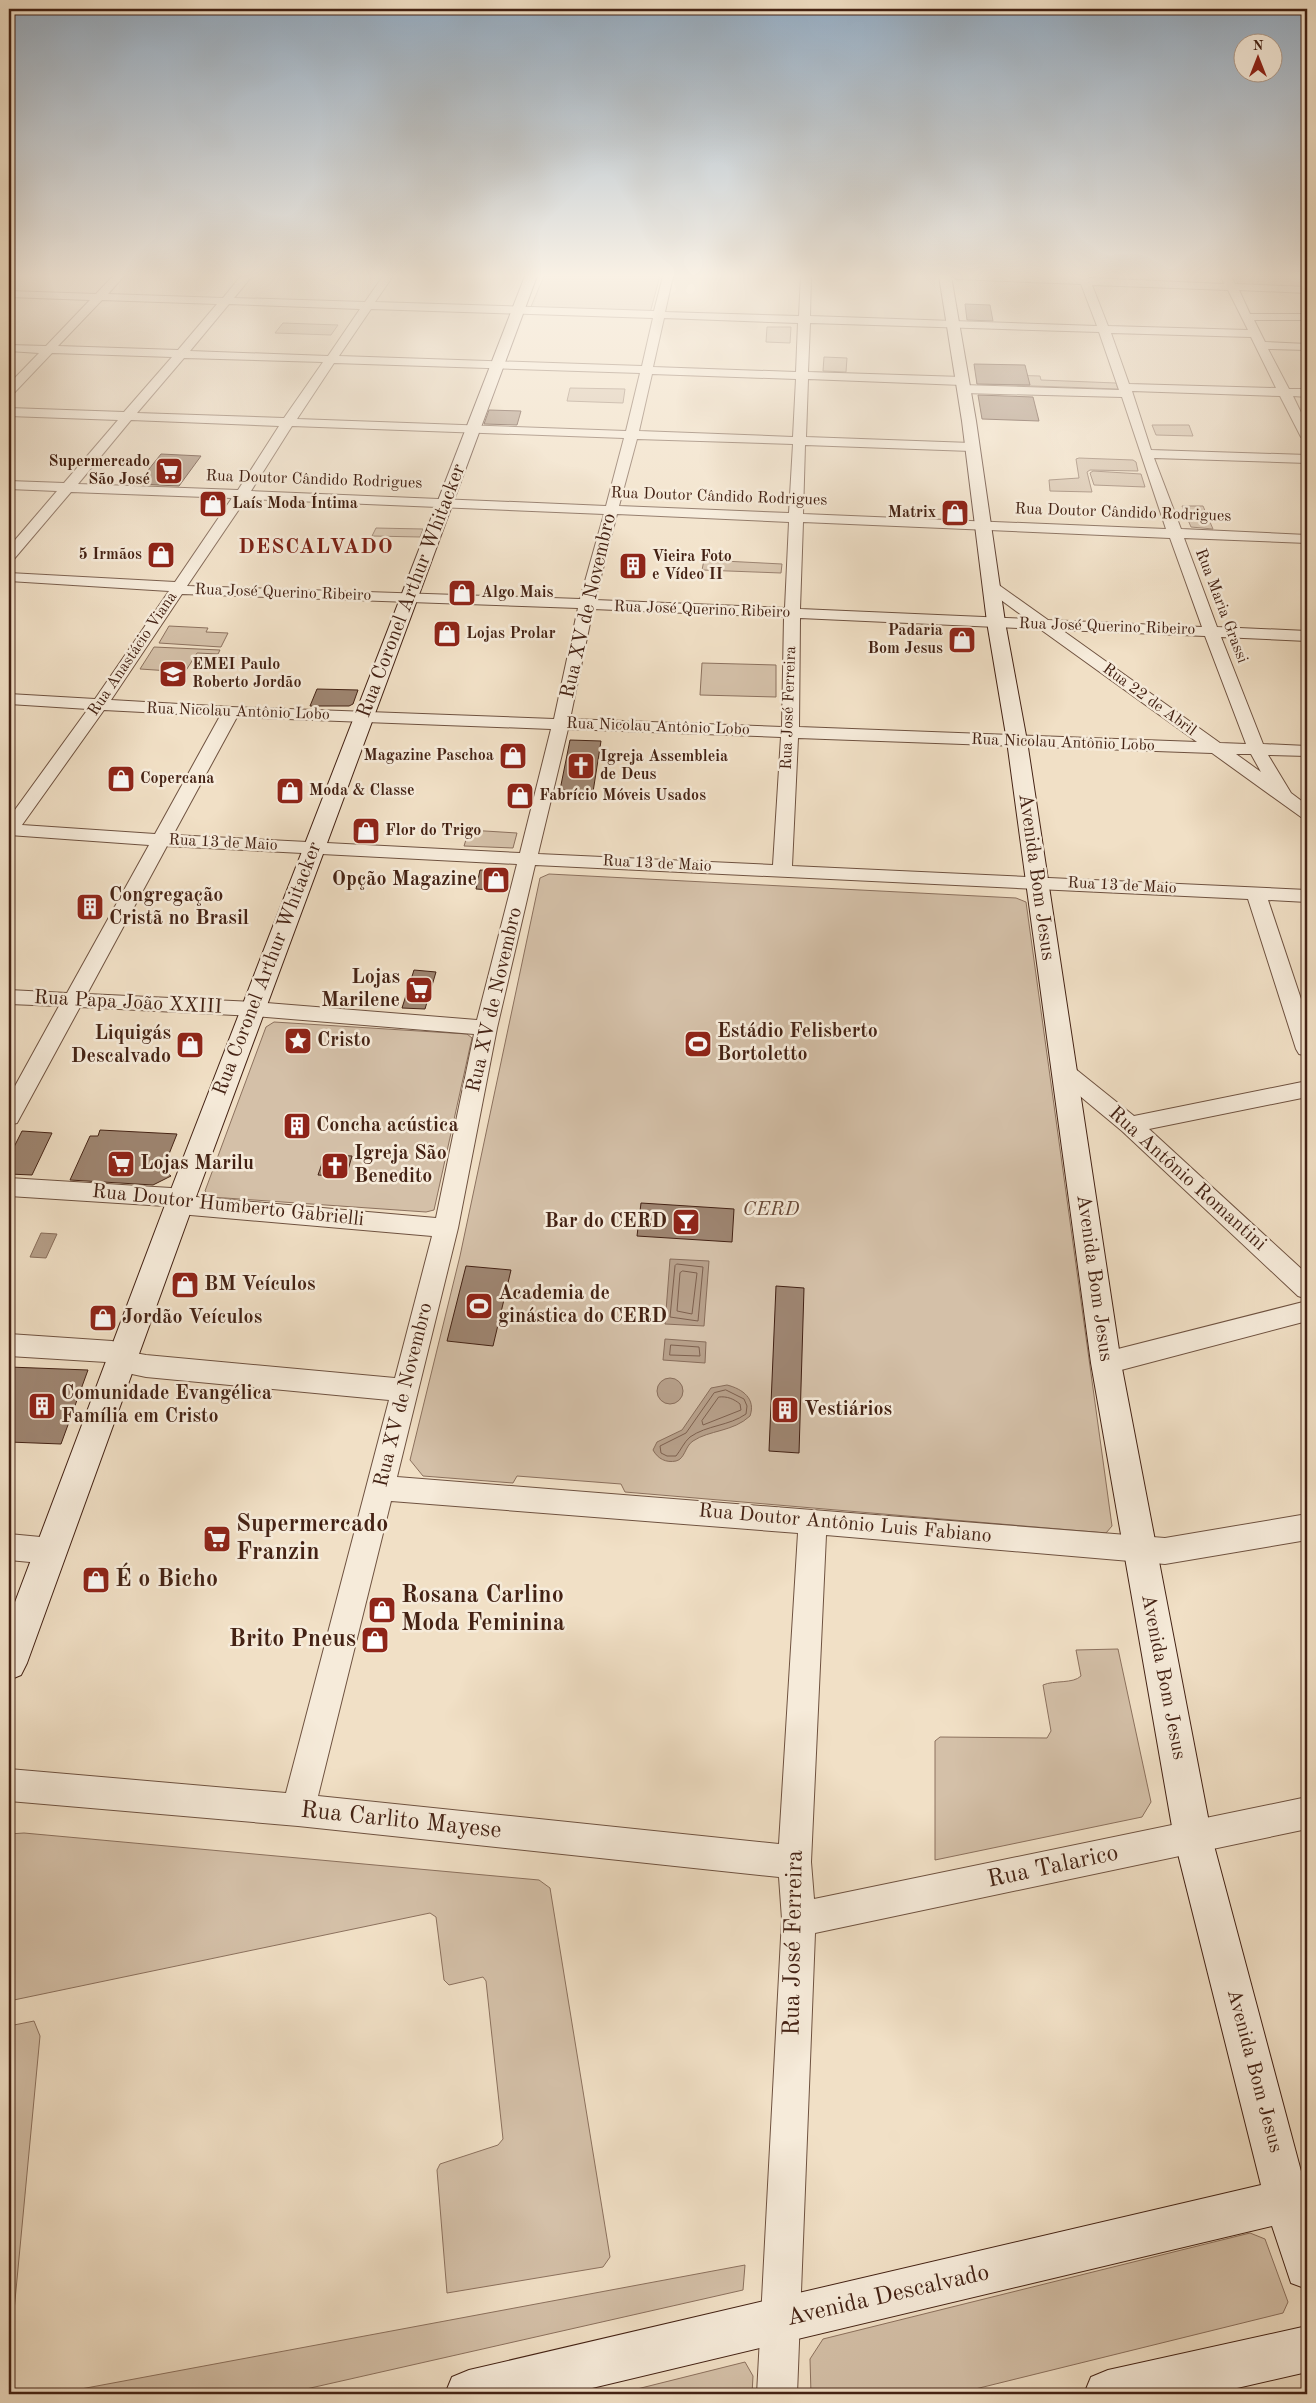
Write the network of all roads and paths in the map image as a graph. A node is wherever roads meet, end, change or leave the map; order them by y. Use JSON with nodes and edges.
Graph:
{"nodes":[{"id":1,"x":153,"y":388,"type":"edge"},
{"id":2,"x":312,"y":388,"type":"edge"},
{"id":3,"x":489,"y":388,"type":"edge"},
{"id":4,"x":643,"y":388,"type":"edge"},
{"id":5,"x":802,"y":388,"type":"edge"},
{"id":6,"x":963,"y":388,"type":"edge"},
{"id":7,"x":1048,"y":388,"type":"edge"},
{"id":8,"x":1125,"y":388,"type":"edge"},
{"id":9,"x":1281,"y":388,"type":"edge"},
{"id":10,"x":1126,"y":391,"type":"junction"},
{"id":11,"x":1283,"y":392,"type":"junction"},
{"id":12,"x":1307,"y":393,"type":"edge"},
{"id":13,"x":9,"y":412,"type":"edge"},
{"id":14,"x":130,"y":416,"type":"junction"},
{"id":15,"x":288,"y":422,"type":"junction"},
{"id":16,"x":473,"y":429,"type":"junction"},
{"id":17,"x":632,"y":434,"type":"junction"},
{"id":18,"x":1307,"y":435,"type":"edge"},
{"id":19,"x":800,"y":440,"type":"junction"},
{"id":20,"x":972,"y":447,"type":"junction"},
{"id":21,"x":1146,"y":454,"type":"junction"},
{"id":22,"x":1307,"y":459,"type":"edge"},
{"id":23,"x":9,"y":485,"type":"edge"},
{"id":24,"x":69,"y":488,"type":"junction"},
{"id":25,"x":242,"y":494,"type":"junction"},
{"id":26,"x":444,"y":503,"type":"junction"},
{"id":27,"x":612,"y":510,"type":"junction"},
{"id":28,"x":797,"y":517,"type":"junction"},
{"id":29,"x":982,"y":525,"type":"junction"},
{"id":30,"x":1174,"y":532,"type":"junction"},
{"id":31,"x":1307,"y":539,"type":"edge"},
{"id":32,"x":9,"y":556,"type":"edge"},
{"id":33,"x":9,"y":577,"type":"edge"},
{"id":34,"x":178,"y":586,"type":"junction"},
{"id":35,"x":991,"y":586,"type":"junction"},
{"id":36,"x":408,"y":597,"type":"junction"},
{"id":37,"x":586,"y":605,"type":"junction"},
{"id":38,"x":792,"y":614,"type":"junction"},
{"id":39,"x":996,"y":622,"type":"junction"},
{"id":40,"x":1044,"y":624,"type":"junction"},
{"id":41,"x":1211,"y":631,"type":"junction"},
{"id":42,"x":1307,"y":636,"type":"edge"},
{"id":43,"x":9,"y":699,"type":"edge"},
{"id":44,"x":100,"y":704,"type":"junction"},
{"id":45,"x":231,"y":712,"type":"junction"},
{"id":46,"x":365,"y":717,"type":"junction"},
{"id":47,"x":561,"y":723,"type":"junction"},
{"id":48,"x":790,"y":732,"type":"junction"},
{"id":49,"x":1017,"y":741,"type":"junction"},
{"id":50,"x":1216,"y":748,"type":"junction"},
{"id":51,"x":1257,"y":750,"type":"junction"},
{"id":52,"x":1307,"y":751,"type":"edge"},
{"id":53,"x":1284,"y":796,"type":"junction"},
{"id":54,"x":1307,"y":812,"type":"edge"},
{"id":55,"x":10,"y":827,"type":"edge"},
{"id":56,"x":160,"y":840,"type":"junction"},
{"id":57,"x":314,"y":849,"type":"junction"},
{"id":58,"x":528,"y":857,"type":"junction"},
{"id":59,"x":782,"y":871,"type":"junction"},
{"id":60,"x":1037,"y":882,"type":"junction"},
{"id":61,"x":1256,"y":894,"type":"junction"},
{"id":62,"x":1307,"y":896,"type":"edge"},
{"id":63,"x":9,"y":997,"type":"edge"},
{"id":64,"x":72,"y":1000,"type":"junction"},
{"id":65,"x":254,"y":1009,"type":"junction"},
{"id":66,"x":486,"y":1028,"type":"junction"},
{"id":67,"x":1307,"y":1049,"type":"edge"},
{"id":68,"x":1065,"y":1072,"type":"junction"},
{"id":69,"x":1307,"y":1089,"type":"edge"},
{"id":70,"x":9,"y":1117,"type":"edge"},
{"id":71,"x":1130,"y":1125,"type":"junction"},
{"id":72,"x":9,"y":1187,"type":"edge"},
{"id":73,"x":179,"y":1205,"type":"junction"},
{"id":74,"x":446,"y":1228,"type":"junction"},
{"id":75,"x":1297,"y":1268,"type":"edge"},
{"id":76,"x":1307,"y":1289,"type":"edge"},
{"id":77,"x":1307,"y":1311,"type":"edge"},
{"id":78,"x":9,"y":1345,"type":"edge"},
{"id":79,"x":122,"y":1362,"type":"junction"},
{"id":80,"x":1106,"y":1363,"type":"junction"},
{"id":81,"x":404,"y":1390,"type":"junction"},
{"id":82,"x":381,"y":1488,"type":"junction"},
{"id":83,"x":813,"y":1521,"type":"junction"},
{"id":84,"x":1307,"y":1527,"type":"edge"},
{"id":85,"x":9,"y":1547,"type":"edge"},
{"id":86,"x":1138,"y":1548,"type":"junction"},
{"id":87,"x":51,"y":1551,"type":"junction"},
{"id":88,"x":9,"y":1663,"type":"edge"},
{"id":89,"x":9,"y":1785,"type":"edge"},
{"id":90,"x":298,"y":1810,"type":"junction"},
{"id":91,"x":1307,"y":1813,"type":"edge"},
{"id":92,"x":1193,"y":1838,"type":"junction"},
{"id":93,"x":794,"y":1862,"type":"junction"},
{"id":94,"x":799,"y":1919,"type":"junction"},
{"id":95,"x":1297,"y":2198,"type":"edge"},
{"id":96,"x":1307,"y":2267,"type":"edge"},
{"id":97,"x":779,"y":2322,"type":"junction"},
{"id":98,"x":1307,"y":2349,"type":"edge"},
{"id":99,"x":469,"y":2394,"type":"edge"},
{"id":100,"x":777,"y":2394,"type":"edge"},
{"id":101,"x":1108,"y":2394,"type":"edge"}],
"edges":[{"from":1,"to":14,"type":"street"},
{"from":2,"to":15,"type":"street","name":"Rua Anastácio Viana"},
{"from":3,"to":16,"type":"street","name":"Rua Coronel Arthur Whitacker"},
{"from":4,"to":17,"type":"street","name":"Rua XV de Novembro"},
{"from":5,"to":19,"type":"street","name":"Rua José Ferreira"},
{"from":6,"to":20,"type":"street","name":"Avenida Bom Jesus"},
{"from":7,"to":10,"type":"street"},
{"from":8,"to":10,"type":"street","name":"Rua Maria Grassi"},
{"from":9,"to":11,"type":"street"},
{"from":10,"to":11,"type":"street"},
{"from":10,"to":21,"type":"street","name":"Rua Maria Grassi"},
{"from":11,"to":12,"type":"street"},
{"from":11,"to":18,"type":"street"},
{"from":13,"to":14,"type":"street"},
{"from":14,"to":15,"type":"street"},
{"from":14,"to":24,"type":"street"},
{"from":15,"to":16,"type":"street"},
{"from":15,"to":25,"type":"street","name":"Rua Anastácio Viana"},
{"from":16,"to":17,"type":"street"},
{"from":16,"to":26,"type":"street","name":"Rua Coronel Arthur Whitacker"},
{"from":17,"to":19,"type":"street"},
{"from":17,"to":27,"type":"street","name":"Rua XV de Novembro"},
{"from":19,"to":20,"type":"street"},
{"from":19,"to":28,"type":"street","name":"Rua José Ferreira"},
{"from":20,"to":29,"type":"street","name":"Avenida Bom Jesus"},
{"from":21,"to":22,"type":"street"},
{"from":21,"to":30,"type":"street","name":"Rua Maria Grassi"},
{"from":23,"to":24,"type":"street","name":"Rua Doutor Cândido Rodrigues"},
{"from":24,"to":25,"type":"street","name":"Rua Doutor Cândido Rodrigues"},
{"from":24,"to":32,"type":"street"},
{"from":25,"to":26,"type":"street","name":"Rua Doutor Cândido Rodrigues"},
{"from":25,"to":34,"type":"street","name":"Rua Anastácio Viana"},
{"from":26,"to":27,"type":"street","name":"Rua Doutor Cândido Rodrigues"},
{"from":26,"to":36,"type":"street","name":"Rua Coronel Arthur Whitacker"},
{"from":27,"to":28,"type":"street","name":"Rua Doutor Cândido Rodrigues"},
{"from":27,"to":37,"type":"street","name":"Rua XV de Novembro"},
{"from":28,"to":29,"type":"street","name":"Rua Doutor Cândido Rodrigues"},
{"from":28,"to":38,"type":"street","name":"Rua José Ferreira"},
{"from":29,"to":30,"type":"street","name":"Rua Doutor Cândido Rodrigues"},
{"from":29,"to":35,"type":"street","name":"Avenida Bom Jesus"},
{"from":30,"to":31,"type":"street","name":"Rua Doutor Cândido Rodrigues"},
{"from":30,"to":41,"type":"street","name":"Rua Maria Grassi"},
{"from":33,"to":34,"type":"street","name":"Rua José Querino Ribeiro"},
{"from":34,"to":36,"type":"street","name":"Rua José Querino Ribeiro"},
{"from":34,"to":44,"type":"street","name":"Rua Anastácio Viana"},
{"from":35,"to":39,"type":"street","name":"Avenida Bom Jesus"},
{"from":35,"to":40,"type":"street","name":"Rua 22 de Abril"},
{"from":36,"to":37,"type":"street","name":"Rua José Querino Ribeiro"},
{"from":36,"to":46,"type":"street","name":"Rua Coronel Arthur Whitacker"},
{"from":37,"to":38,"type":"street","name":"Rua José Querino Ribeiro"},
{"from":37,"to":47,"type":"street","name":"Rua XV de Novembro"},
{"from":38,"to":39,"type":"street","name":"Rua José Querino Ribeiro"},
{"from":38,"to":48,"type":"street","name":"Rua José Ferreira"},
{"from":39,"to":40,"type":"street","name":"Rua José Querino Ribeiro"},
{"from":39,"to":49,"type":"street","name":"Avenida Bom Jesus"},
{"from":40,"to":41,"type":"street","name":"Rua José Querino Ribeiro"},
{"from":40,"to":50,"type":"street","name":"Rua 22 de Abril"},
{"from":41,"to":42,"type":"street","name":"Rua José Querino Ribeiro"},
{"from":41,"to":51,"type":"street","name":"Rua Maria Grassi"},
{"from":43,"to":44,"type":"street","name":"Rua Nicolau Antônio Lobo"},
{"from":44,"to":45,"type":"street","name":"Rua Nicolau Antônio Lobo"},
{"from":44,"to":55,"type":"street","name":"Rua Anastácio Viana"},
{"from":45,"to":46,"type":"street","name":"Rua Nicolau Antônio Lobo"},
{"from":45,"to":56,"type":"street"},
{"from":46,"to":47,"type":"street","name":"Rua Nicolau Antônio Lobo"},
{"from":46,"to":57,"type":"street","name":"Rua Coronel Arthur Whitacker"},
{"from":47,"to":48,"type":"street","name":"Rua Nicolau Antônio Lobo"},
{"from":47,"to":58,"type":"street","name":"Rua XV de Novembro"},
{"from":48,"to":49,"type":"street","name":"Rua Nicolau Antônio Lobo"},
{"from":48,"to":59,"type":"street","name":"Rua José Ferreira"},
{"from":49,"to":50,"type":"street","name":"Rua Nicolau Antônio Lobo"},
{"from":49,"to":60,"type":"street","name":"Avenida Bom Jesus"},
{"from":50,"to":51,"type":"street","name":"Rua Nicolau Antônio Lobo"},
{"from":50,"to":53,"type":"street","name":"Rua 22 de Abril"},
{"from":51,"to":52,"type":"street","name":"Rua Nicolau Antônio Lobo"},
{"from":51,"to":53,"type":"street","name":"Rua Maria Grassi"},
{"from":53,"to":54,"type":"street","name":"Rua 22 de Abril"},
{"from":55,"to":56,"type":"street","name":"Rua 13 de Maio"},
{"from":56,"to":57,"type":"street","name":"Rua 13 de Maio"},
{"from":56,"to":64,"type":"street"},
{"from":57,"to":58,"type":"street","name":"Rua 13 de Maio"},
{"from":57,"to":65,"type":"street","name":"Rua Coronel Arthur Whitacker"},
{"from":58,"to":59,"type":"street","name":"Rua 13 de Maio"},
{"from":58,"to":66,"type":"street","name":"Rua XV de Novembro"},
{"from":59,"to":60,"type":"street","name":"Rua 13 de Maio"},
{"from":60,"to":61,"type":"street","name":"Rua 13 de Maio"},
{"from":60,"to":68,"type":"street","name":"Avenida Bom Jesus"},
{"from":61,"to":62,"type":"street","name":"Rua 13 de Maio"},
{"from":61,"to":67,"type":"street"},
{"from":63,"to":64,"type":"street","name":"Rua Papa João XXIII"},
{"from":64,"to":65,"type":"street","name":"Rua Papa João XXIII"},
{"from":64,"to":70,"type":"street"},
{"from":65,"to":66,"type":"street","name":"Rua Papa João XXIII"},
{"from":65,"to":73,"type":"street","name":"Rua Coronel Arthur Whitacker"},
{"from":66,"to":74,"type":"street","name":"Rua XV de Novembro"},
{"from":68,"to":71,"type":"street","name":"Rua Antônio Romantini"},
{"from":68,"to":80,"type":"street","name":"Avenida Bom Jesus"},
{"from":69,"to":71,"type":"street"},
{"from":71,"to":75,"type":"street","name":"Rua Antônio Romantini"},
{"from":72,"to":73,"type":"street","name":"Rua Doutor Humberto Gabrielli"},
{"from":73,"to":74,"type":"street","name":"Rua Doutor Humberto Gabrielli"},
{"from":73,"to":79,"type":"street","name":"Rua Coronel Arthur Whitacker"},
{"from":74,"to":81,"type":"street","name":"Rua XV de Novembro"},
{"from":75,"to":76,"type":"street","name":"Rua Antônio Romantini"},
{"from":77,"to":80,"type":"street"},
{"from":78,"to":79,"type":"street"},
{"from":79,"to":81,"type":"street"},
{"from":79,"to":87,"type":"street","name":"Rua Coronel Arthur Whitacker"},
{"from":80,"to":86,"type":"street","name":"Avenida Bom Jesus"},
{"from":81,"to":82,"type":"street","name":"Rua XV de Novembro"},
{"from":82,"to":83,"type":"street","name":"Rua Doutor Antônio Luis Fabiano"},
{"from":82,"to":90,"type":"street","name":"Rua XV de Novembro"},
{"from":83,"to":86,"type":"street","name":"Rua Doutor Antônio Luis Fabiano"},
{"from":83,"to":93,"type":"street","name":"Rua José Ferreira"},
{"from":84,"to":86,"type":"street","name":"Rua Doutor Antônio Luis Fabiano"},
{"from":85,"to":87,"type":"street"},
{"from":86,"to":92,"type":"street","name":"Avenida Bom Jesus"},
{"from":87,"to":88,"type":"street","name":"Rua Coronel Arthur Whitacker"},
{"from":89,"to":90,"type":"street","name":"Rua Carlito Mayese"},
{"from":90,"to":93,"type":"street","name":"Rua Carlito Mayese"},
{"from":91,"to":92,"type":"street","name":"Rua Talarico"},
{"from":92,"to":94,"type":"street","name":"Rua Talarico"},
{"from":92,"to":95,"type":"street","name":"Avenida Bom Jesus"},
{"from":93,"to":94,"type":"street","name":"Rua José Ferreira"},
{"from":94,"to":97,"type":"street","name":"Rua José Ferreira"},
{"from":95,"to":96,"type":"street","name":"Avenida Bom Jesus"},
{"from":95,"to":97,"type":"street","name":"Avenida Descalvado"},
{"from":97,"to":99,"type":"street","name":"Avenida Descalvado"},
{"from":97,"to":100,"type":"street","name":"Rua José Ferreira"},
{"from":98,"to":101,"type":"street"}]}
